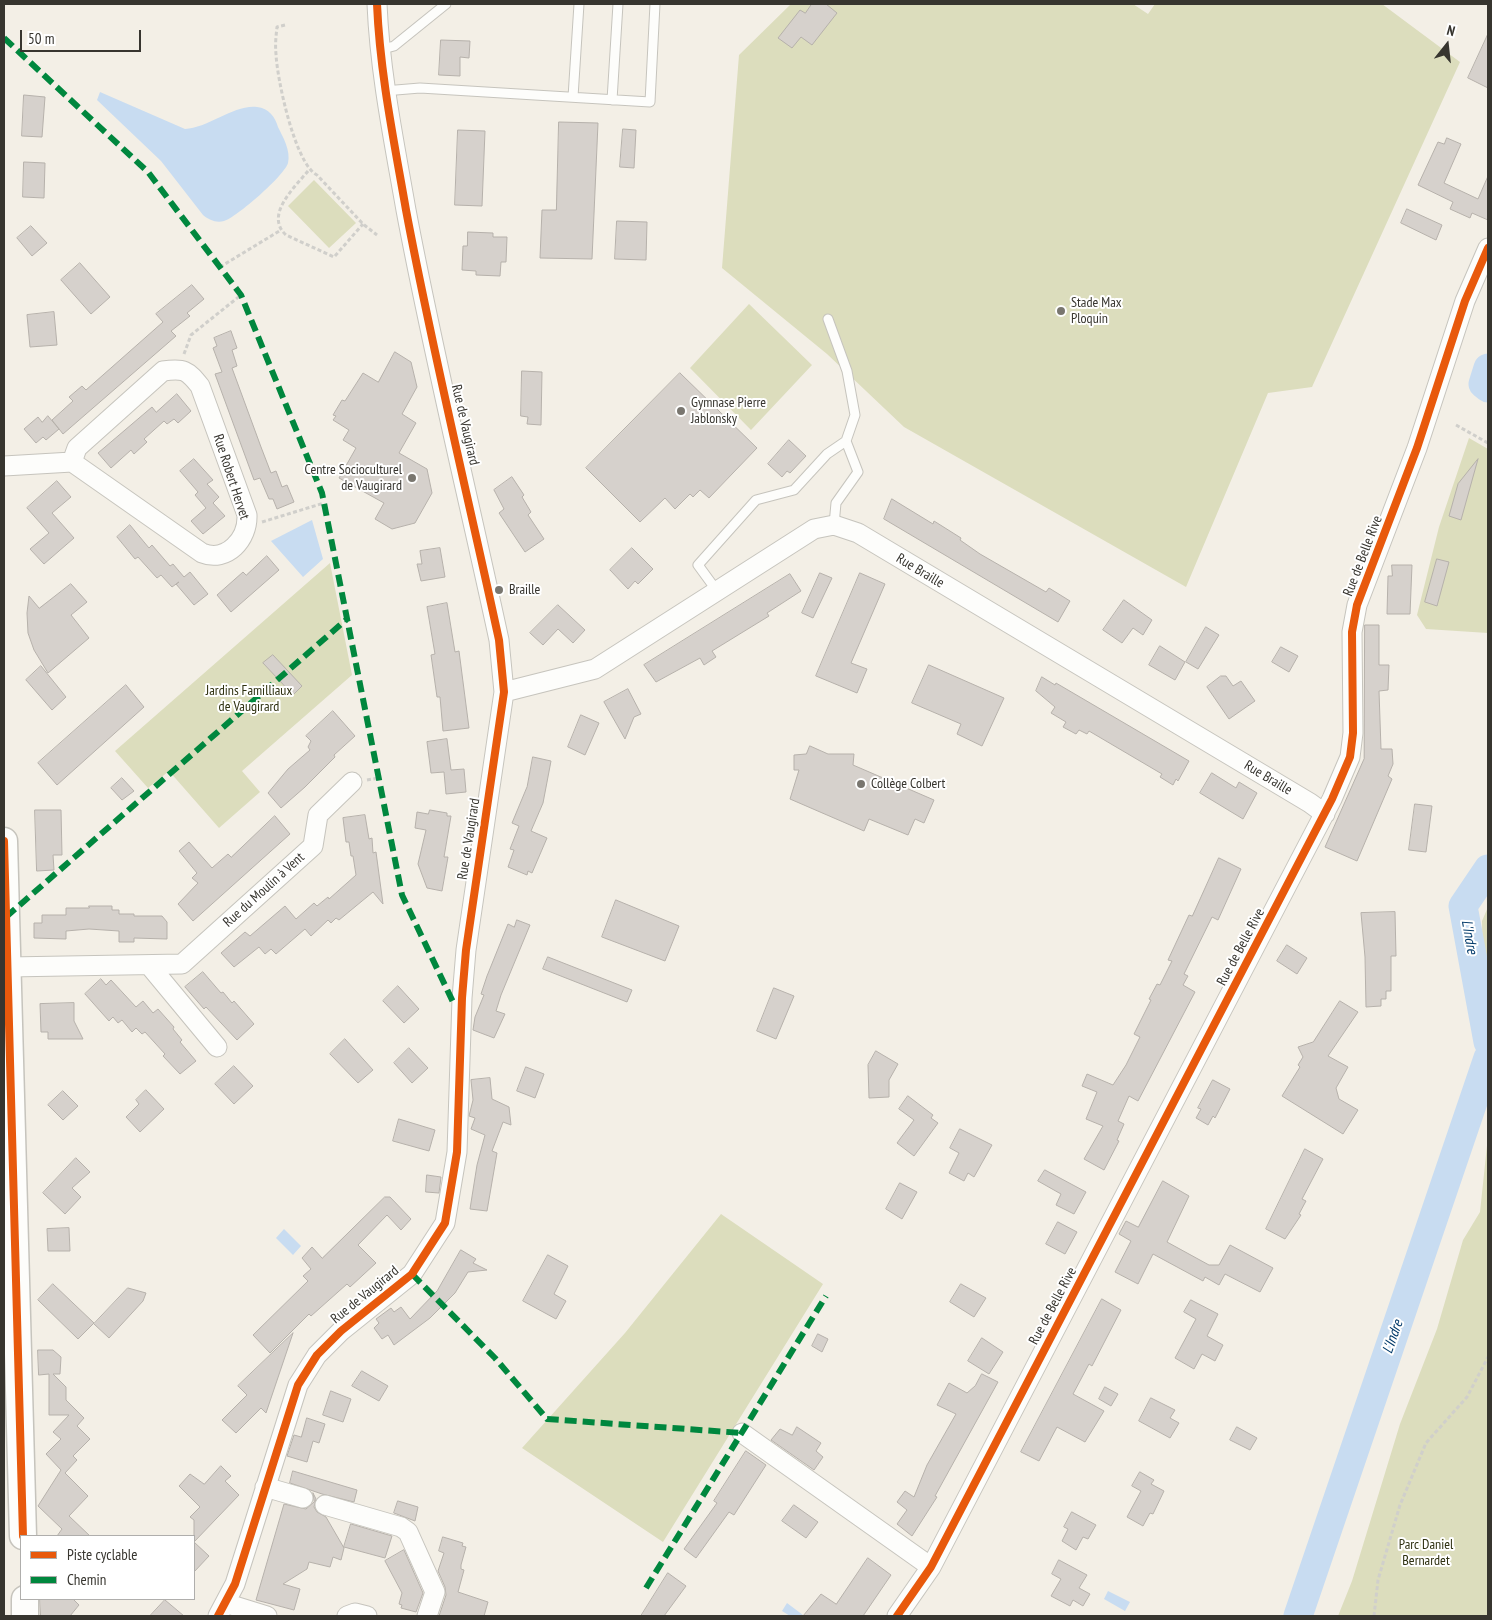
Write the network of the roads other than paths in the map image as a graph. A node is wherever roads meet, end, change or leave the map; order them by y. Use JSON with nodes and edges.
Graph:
{"nodes":[{"id":1,"x":376,"y":4,"type":"edge"},
{"id":2,"x":446,"y":4,"type":"edge"},
{"id":3,"x":579,"y":4,"type":"edge"},
{"id":4,"x":618,"y":4,"type":"edge"},
{"id":5,"x":655,"y":4,"type":"edge"},
{"id":6,"x":379,"y":50,"type":"junction"},
{"id":7,"x":384,"y":91,"type":"junction"},
{"id":8,"x":573,"y":97,"type":"junction"},
{"id":9,"x":612,"y":100,"type":"junction"},
{"id":10,"x":1488,"y":248,"type":"edge"},
{"id":11,"x":828,"y":319,"type":"dead end"},
{"id":12,"x":846,"y":441,"type":"junction"},
{"id":13,"x":72,"y":462,"type":"junction"},
{"id":14,"x":4,"y":466,"type":"edge"},
{"id":15,"x":834,"y":525,"type":"junction"},
{"id":16,"x":717,"y":591,"type":"junction"},
{"id":17,"x":504,"y":692,"type":"junction"},
{"id":18,"x":352,"y":782,"type":"dead end"},
{"id":19,"x":1325,"y":814,"type":"junction"},
{"id":20,"x":4,"y":841,"type":"edge"},
{"id":21,"x":149,"y":965,"type":"junction"},
{"id":22,"x":8,"y":967,"type":"junction"},
{"id":23,"x":217,"y":1047,"type":"dead end"},
{"id":24,"x":742,"y":1434,"type":"dead end"},
{"id":25,"x":265,"y":1487,"type":"junction"},
{"id":26,"x":303,"y":1498,"type":"dead end"},
{"id":27,"x":325,"y":1504,"type":"dead end"},
{"id":28,"x":23,"y":1535,"type":"edge"},
{"id":29,"x":931,"y":1567,"type":"junction"},
{"id":30,"x":25,"y":1600,"type":"edge"},
{"id":31,"x":221,"y":1609,"type":"edge"},
{"id":32,"x":25,"y":1616,"type":"edge"},
{"id":33,"x":267,"y":1616,"type":"edge"},
{"id":34,"x":347,"y":1616,"type":"edge"},
{"id":35,"x":367,"y":1616,"type":"edge"},
{"id":36,"x":428,"y":1616,"type":"edge"},
{"id":37,"x":897,"y":1616,"type":"edge"}],
"edges":[{"from":1,"to":6,"type":"street","name":"Rue de Vaugirard"},
{"from":2,"to":6,"type":"lane"},
{"from":3,"to":8,"type":"lane"},
{"from":4,"to":9,"type":"lane"},
{"from":5,"to":9,"type":"lane"},
{"from":6,"to":7,"type":"street","name":"Rue de Vaugirard"},
{"from":7,"to":8,"type":"lane"},
{"from":7,"to":17,"type":"street","name":"Rue de Vaugirard"},
{"from":8,"to":9,"type":"lane"},
{"from":10,"to":19,"type":"street","name":"Rue de Belle Rive"},
{"from":11,"to":12,"type":"lane"},
{"from":12,"to":15,"type":"lane"},
{"from":12,"to":16,"type":"lane"},
{"from":13,"to":13,"type":"street","name":"Rue Robert Hervet"},
{"from":13,"to":14,"type":"street"},
{"from":15,"to":16,"type":"street"},
{"from":15,"to":19,"type":"street","name":"Rue Braille"},
{"from":16,"to":17,"type":"street"},
{"from":17,"to":25,"type":"street","name":"Rue de Vaugirard"},
{"from":18,"to":21,"type":"street","name":"Rue du Moulin à Vent"},
{"from":19,"to":29,"type":"street","name":"Rue de Belle Rive"},
{"from":20,"to":22,"type":"main road"},
{"from":21,"to":22,"type":"street","name":"Rue du Moulin à Vent"},
{"from":21,"to":23,"type":"street"},
{"from":22,"to":28,"type":"main road"},
{"from":24,"to":29,"type":"street"},
{"from":25,"to":26,"type":"street"},
{"from":25,"to":31,"type":"street","name":"Rue de Vaugirard"},
{"from":27,"to":36,"type":"street"},
{"from":29,"to":37,"type":"street","name":"Rue de Belle Rive"},
{"from":30,"to":32,"type":"main road"},
{"from":31,"to":33,"type":"street"},
{"from":34,"to":35,"type":"street"}]}
